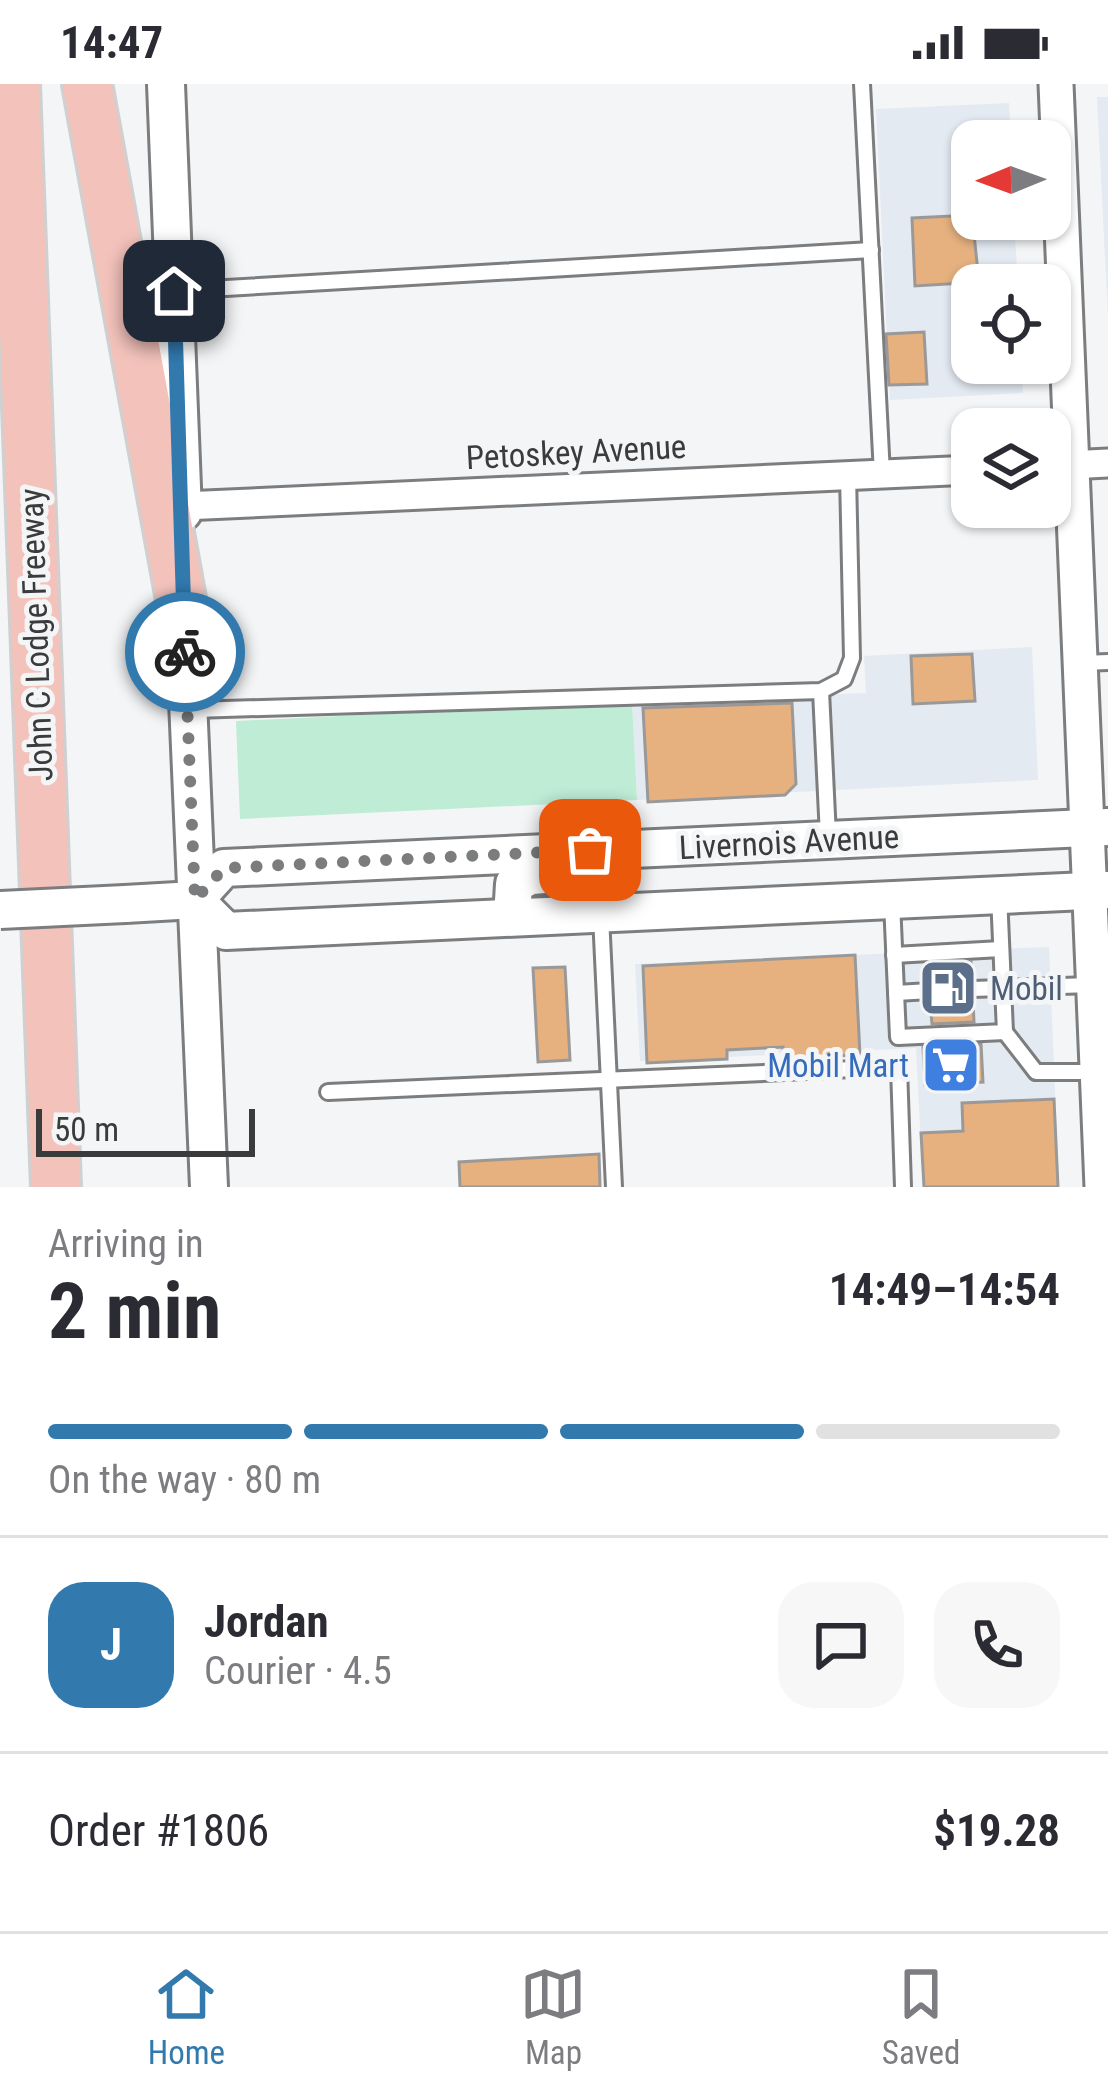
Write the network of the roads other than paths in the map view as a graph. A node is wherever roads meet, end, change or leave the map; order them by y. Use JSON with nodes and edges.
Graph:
{"nodes":[{"id":1,"x":15,"y":84,"type":"edge"},
{"id":2,"x":87,"y":84,"type":"edge"},
{"id":3,"x":167,"y":84,"type":"edge"},
{"id":4,"x":862,"y":84,"type":"edge"},
{"id":5,"x":1056,"y":84,"type":"edge"},
{"id":6,"x":871,"y":250,"type":"junction"},
{"id":7,"x":174,"y":291,"type":"junction"},
{"id":8,"x":1061,"y":408,"type":"edge"},
{"id":9,"x":1108,"y":463,"type":"edge"},
{"id":10,"x":1071,"y":465,"type":"edge"},
{"id":11,"x":951,"y":471,"type":"edge"},
{"id":12,"x":882,"y":474,"type":"junction"},
{"id":13,"x":848,"y":475,"type":"junction"},
{"id":14,"x":183,"y":506,"type":"junction"},
{"id":15,"x":1071,"y":519,"type":"edge"},
{"id":16,"x":183,"y":610,"type":"junction"},
{"id":17,"x":1095,"y":662,"type":"edge"},
{"id":18,"x":821,"y":691,"type":"junction"},
{"id":19,"x":187,"y":710,"type":"junction"},
{"id":20,"x":1099,"y":828,"type":"edge"},
{"id":21,"x":976,"y":833,"type":"junction"},
{"id":22,"x":828,"y":840,"type":"junction"},
{"id":23,"x":1100,"y":891,"type":"edge"},
{"id":24,"x":999,"y":895,"type":"junction"},
{"id":25,"x":195,"y":900,"type":"junction"},
{"id":26,"x":892,"y":900,"type":"junction"},
{"id":27,"x":0,"y":910,"type":"edge"},
{"id":28,"x":601,"y":913,"type":"junction"},
{"id":29,"x":512,"y":917,"type":"junction"},
{"id":30,"x":1001,"y":949,"type":"junction"},
{"id":31,"x":894,"y":955,"type":"junction"},
{"id":32,"x":1096,"y":985,"type":"junction"},
{"id":33,"x":1003,"y":988,"type":"junction"},
{"id":34,"x":972,"y":989,"type":"dead end"},
{"id":35,"x":930,"y":991,"type":"dead end"},
{"id":36,"x":896,"y":993,"type":"junction"},
{"id":37,"x":1005,"y":1032,"type":"junction"},
{"id":38,"x":1101,"y":1056,"type":"edge"},
{"id":39,"x":608,"y":1078,"type":"junction"},
{"id":40,"x":328,"y":1092,"type":"dead end"},
{"id":41,"x":56,"y":1187,"type":"edge"},
{"id":42,"x":209,"y":1187,"type":"edge"},
{"id":43,"x":614,"y":1187,"type":"edge"},
{"id":44,"x":903,"y":1187,"type":"edge"},
{"id":45,"x":1102,"y":1187,"type":"edge"}],
"edges":[{"from":1,"to":41,"type":"highway","name":"John C Lodge Freeway"},
{"from":2,"to":16,"type":"highway"},
{"from":3,"to":7,"type":"main road"},
{"from":4,"to":6,"type":"lane"},
{"from":5,"to":8,"type":"street"},
{"from":6,"to":7,"type":"lane"},
{"from":6,"to":12,"type":"lane"},
{"from":7,"to":14,"type":"main road"},
{"from":9,"to":10,"type":"street"},
{"from":11,"to":12,"type":"street","name":"Petoskey Avenue"},
{"from":12,"to":13,"type":"street","name":"Petoskey Avenue"},
{"from":13,"to":14,"type":"street","name":"Petoskey Avenue"},
{"from":13,"to":18,"type":"lane"},
{"from":14,"to":16,"type":"main road"},
{"from":15,"to":17,"type":"street"},
{"from":16,"to":19,"type":"main road"},
{"from":17,"to":20,"type":"street"},
{"from":18,"to":19,"type":"lane"},
{"from":18,"to":22,"type":"lane"},
{"from":19,"to":25,"type":"main road"},
{"from":20,"to":21,"type":"main road","name":"Livernois Avenue"},
{"from":20,"to":23,"type":"street"},
{"from":21,"to":22,"type":"main road","name":"Livernois Avenue"},
{"from":21,"to":29,"type":"main road"},
{"from":22,"to":25,"type":"main road","name":"Livernois Avenue"},
{"from":23,"to":24,"type":"main road","name":"Livernois Avenue"},
{"from":23,"to":32,"type":"street"},
{"from":24,"to":26,"type":"main road","name":"Livernois Avenue"},
{"from":24,"to":30,"type":"lane"},
{"from":25,"to":27,"type":"main road","bridge":true},
{"from":25,"to":29,"type":"main road","name":"Livernois Avenue"},
{"from":25,"to":42,"type":"main road"},
{"from":26,"to":28,"type":"main road","name":"Livernois Avenue"},
{"from":26,"to":31,"type":"lane"},
{"from":28,"to":29,"type":"main road","name":"Livernois Avenue"},
{"from":28,"to":39,"type":"lane"},
{"from":30,"to":31,"type":"lane"},
{"from":30,"to":33,"type":"lane"},
{"from":31,"to":36,"type":"lane"},
{"from":32,"to":33,"type":"lane"},
{"from":32,"to":38,"type":"street"},
{"from":33,"to":34,"type":"lane"},
{"from":33,"to":37,"type":"lane"},
{"from":35,"to":36,"type":"lane"},
{"from":36,"to":37,"type":"lane"},
{"from":37,"to":38,"type":"lane"},
{"from":38,"to":45,"type":"street"},
{"from":39,"to":40,"type":"lane"},
{"from":39,"to":43,"type":"lane"},
{"from":39,"to":44,"type":"lane"}]}
